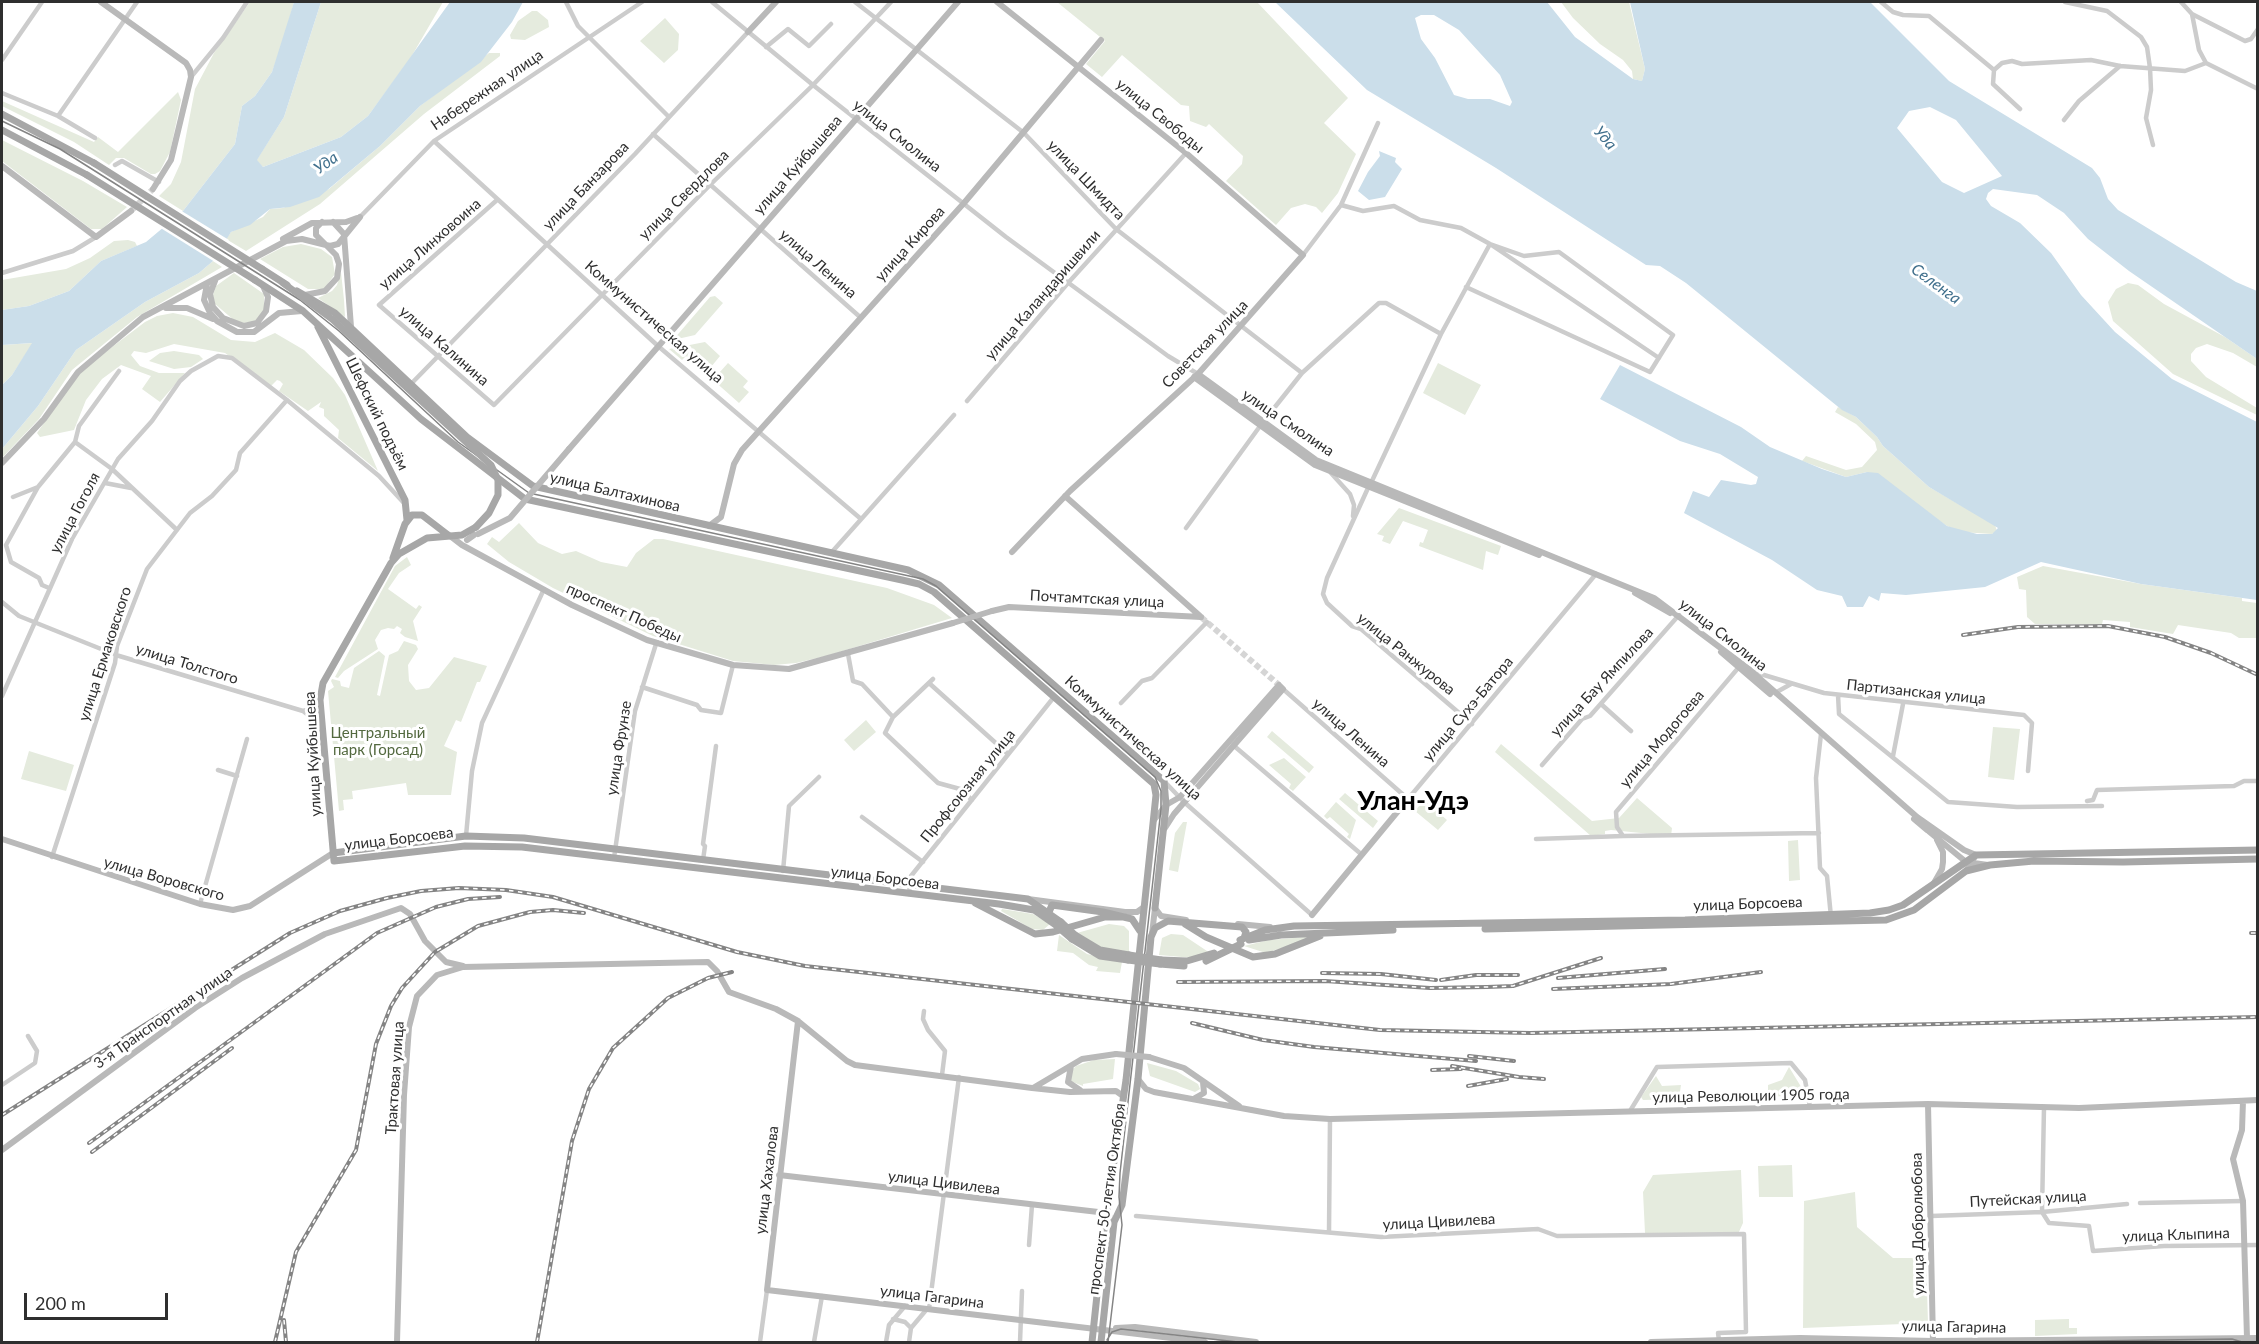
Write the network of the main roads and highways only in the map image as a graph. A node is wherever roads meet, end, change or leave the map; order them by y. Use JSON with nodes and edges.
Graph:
{"nodes":[{"id":1,"x":101,"y":2,"type":"edge"},
{"id":2,"x":776,"y":2,"type":"edge"},
{"id":3,"x":958,"y":2,"type":"edge"},
{"id":4,"x":997,"y":2,"type":"edge"},
{"id":5,"x":748,"y":32,"type":"road end"},
{"id":6,"x":1101,"y":40,"type":"dead end"},
{"id":7,"x":1079,"y":66,"type":"junction"},
{"id":8,"x":2,"y":114,"type":"edge"},
{"id":9,"x":4,"y":133,"type":"edge"},
{"id":10,"x":2,"y":166,"type":"edge"},
{"id":11,"x":153,"y":189,"type":"tunnel mouth"},
{"id":12,"x":131,"y":211,"type":"tunnel mouth"},
{"id":13,"x":323,"y":221,"type":"junction"},
{"id":14,"x":333,"y":222,"type":"junction"},
{"id":15,"x":344,"y":237,"type":"junction"},
{"id":16,"x":324,"y":244,"type":"junction"},
{"id":17,"x":1303,"y":255,"type":"joint"},
{"id":18,"x":255,"y":280,"type":"junction"},
{"id":19,"x":210,"y":282,"type":"junction"},
{"id":20,"x":283,"y":283,"type":"junction"},
{"id":21,"x":305,"y":295,"type":"junction"},
{"id":22,"x":162,"y":308,"type":"junction"},
{"id":23,"x":303,"y":311,"type":"junction"},
{"id":24,"x":217,"y":321,"type":"junction"},
{"id":25,"x":316,"y":322,"type":"junction"},
{"id":26,"x":351,"y":327,"type":"junction"},
{"id":27,"x":1196,"y":375,"type":"junction"},
{"id":28,"x":1261,"y":424,"type":"junction"},
{"id":29,"x":2,"y":462,"type":"edge"},
{"id":30,"x":1370,"y":485,"type":"junction"},
{"id":31,"x":1065,"y":496,"type":"junction"},
{"id":32,"x":407,"y":520,"type":"junction"},
{"id":33,"x":427,"y":520,"type":"junction"},
{"id":34,"x":680,"y":521,"type":"junction"},
{"id":35,"x":709,"y":526,"type":"junction"},
{"id":36,"x":471,"y":534,"type":"junction"},
{"id":37,"x":678,"y":534,"type":"junction"},
{"id":38,"x":449,"y":535,"type":"junction"},
{"id":39,"x":402,"y":536,"type":"junction"},
{"id":40,"x":427,"y":538,"type":"junction"},
{"id":41,"x":414,"y":543,"type":"junction"},
{"id":42,"x":469,"y":549,"type":"junction"},
{"id":43,"x":1012,"y":552,"type":"dead end"},
{"id":44,"x":391,"y":563,"type":"junction"},
{"id":45,"x":926,"y":576,"type":"joint"},
{"id":46,"x":919,"y":584,"type":"joint"},
{"id":47,"x":953,"y":623,"type":"joint"},
{"id":48,"x":1740,"y":666,"type":"junction"},
{"id":49,"x":1281,"y":687,"type":"road end"},
{"id":50,"x":1821,"y":736,"type":"junction"},
{"id":51,"x":1408,"y":799,"type":"road end"},
{"id":52,"x":1179,"y":800,"type":"junction"},
{"id":53,"x":1166,"y":805,"type":"junction"},
{"id":54,"x":1917,"y":817,"type":"junction"},
{"id":55,"x":1154,"y":820,"type":"junction"},
{"id":56,"x":1927,"y":830,"type":"junction"},
{"id":57,"x":1163,"y":834,"type":"junction"},
{"id":58,"x":1933,"y":835,"type":"junction"},
{"id":59,"x":2,"y":839,"type":"edge"},
{"id":60,"x":2258,"y":850,"type":"edge"},
{"id":61,"x":1977,"y":855,"type":"junction"},
{"id":62,"x":334,"y":857,"type":"junction"},
{"id":63,"x":2034,"y":857,"type":"junction"},
{"id":64,"x":2258,"y":859,"type":"edge"},
{"id":65,"x":1969,"y":862,"type":"junction"},
{"id":66,"x":703,"y":865,"type":"junction"},
{"id":67,"x":1990,"y":865,"type":"junction"},
{"id":68,"x":1966,"y":872,"type":"junction"},
{"id":69,"x":1934,"y":883,"type":"junction"},
{"id":70,"x":1028,"y":899,"type":"junction"},
{"id":71,"x":972,"y":901,"type":"junction"},
{"id":72,"x":1144,"y":907,"type":"junction"},
{"id":73,"x":1155,"y":908,"type":"junction"},
{"id":74,"x":1049,"y":912,"type":"junction"},
{"id":75,"x":1312,"y":915,"type":"junction"},
{"id":76,"x":1125,"y":917,"type":"junction"},
{"id":77,"x":1185,"y":923,"type":"junction"},
{"id":78,"x":1059,"y":924,"type":"junction"},
{"id":79,"x":1311,"y":926,"type":"junction"},
{"id":80,"x":1330,"y":926,"type":"junction"},
{"id":81,"x":1280,"y":927,"type":"junction"},
{"id":82,"x":1141,"y":933,"type":"junction"},
{"id":83,"x":1322,"y":934,"type":"junction"},
{"id":84,"x":1151,"y":937,"type":"junction"},
{"id":85,"x":1242,"y":941,"type":"junction"},
{"id":86,"x":1160,"y":962,"type":"junction"},
{"id":87,"x":464,"y":967,"type":"junction"},
{"id":88,"x":798,"y":1021,"type":"junction"},
{"id":89,"x":1074,"y":1064,"type":"junction"},
{"id":90,"x":1138,"y":1079,"type":"junction"},
{"id":91,"x":1126,"y":1080,"type":"junction"},
{"id":92,"x":1203,"y":1081,"type":"junction"},
{"id":93,"x":1032,"y":1089,"type":"junction"},
{"id":94,"x":1083,"y":1091,"type":"junction"},
{"id":95,"x":1116,"y":1091,"type":"junction"},
{"id":96,"x":1123,"y":1096,"type":"junction"},
{"id":97,"x":1195,"y":1098,"type":"junction"},
{"id":98,"x":2258,"y":1100,"type":"edge"},
{"id":99,"x":2242,"y":1101,"type":"junction"},
{"id":100,"x":1928,"y":1104,"type":"junction"},
{"id":101,"x":1245,"y":1110,"type":"junction"},
{"id":102,"x":2,"y":1150,"type":"edge"},
{"id":103,"x":779,"y":1175,"type":"junction"},
{"id":104,"x":1107,"y":1213,"type":"junction"},
{"id":105,"x":1114,"y":1222,"type":"junction"},
{"id":106,"x":767,"y":1290,"type":"joint"},
{"id":107,"x":1094,"y":1328,"type":"junction"},
{"id":108,"x":1106,"y":1329,"type":"junction"},
{"id":109,"x":2258,"y":1338,"type":"edge"},
{"id":110,"x":2245,"y":1341,"type":"edge"},
{"id":111,"x":396,"y":1342,"type":"edge"},
{"id":112,"x":1092,"y":1342,"type":"edge"},
{"id":113,"x":1101,"y":1342,"type":"edge"},
{"id":114,"x":1205,"y":1342,"type":"edge"},
{"id":115,"x":1256,"y":1342,"type":"edge"},
{"id":116,"x":1651,"y":1342,"type":"edge"},
{"id":117,"x":1933,"y":1342,"type":"edge"},
{"id":118,"x":2232,"y":1342,"type":"edge"}],
"edges":[{"from":1,"to":11,"type":"main road"},
{"from":2,"to":5,"type":"main road","name":"улица Банзарова"},
{"from":3,"to":36,"type":"main road","name":"улица Куйбышева","bridge":true},
{"from":4,"to":7,"type":"main road","name":"улица Свободы"},
{"from":6,"to":7,"type":"main road","name":"улица Кирова"},
{"from":7,"to":17,"type":"main road","name":"улица Свободы"},
{"from":7,"to":35,"type":"main road","name":"улица Кирова"},
{"from":8,"to":20,"type":"main road","name":"улица Балтахинова","bridge":true},
{"from":9,"to":18,"type":"main road","name":"улица Балтахинова","bridge":true},
{"from":10,"to":12,"type":"main road"},
{"from":13,"to":14,"type":"main road"},
{"from":13,"to":16,"type":"main road"},
{"from":13,"to":19,"type":"main road"},
{"from":14,"to":15,"type":"main road"},
{"from":14,"to":15,"type":"main road"},
{"from":15,"to":16,"type":"main road"},
{"from":15,"to":26,"type":"main road"},
{"from":16,"to":19,"type":"main road"},
{"from":16,"to":21,"type":"main road"},
{"from":17,"to":27,"type":"main road","name":"Советская улица"},
{"from":18,"to":19,"type":"main road"},
{"from":18,"to":23,"type":"main road","name":"улица Балтахинова"},
{"from":19,"to":22,"type":"main road"},
{"from":19,"to":24,"type":"main road"},
{"from":20,"to":21,"type":"main road","name":"улица Балтахинова"},
{"from":20,"to":36,"type":"main road","bridge":true},
{"from":21,"to":26,"type":"main road","name":"улица Балтахинова"},
{"from":22,"to":24,"type":"main road"},
{"from":22,"to":29,"type":"main road"},
{"from":23,"to":24,"type":"main road"},
{"from":23,"to":25,"type":"main road","name":"улица Балтахинова"},
{"from":25,"to":32,"type":"main road","name":"Шефский подъём"},
{"from":25,"to":37,"type":"main road","name":"улица Балтахинова"},
{"from":26,"to":34,"type":"main road","name":"улица Балтахинова"},
{"from":27,"to":28,"type":"main road","name":"улица Смолина"},
{"from":27,"to":31,"type":"main road","name":"Советская улица"},
{"from":28,"to":30,"type":"main road","name":"улица Смолина"},
{"from":28,"to":30,"type":"main road"},
{"from":30,"to":48,"type":"main road","name":"улица Смолина"},
{"from":31,"to":43,"type":"main road","name":"Советская улица"},
{"from":31,"to":47,"type":"main road","name":"Почтамтская улица","bridge":true},
{"from":32,"to":33,"type":"main road"},
{"from":32,"to":39,"type":"main road","name":"улица Куйбышева"},
{"from":33,"to":38,"type":"main road"},
{"from":33,"to":40,"type":"main road"},
{"from":34,"to":35,"type":"main road","name":"улица Балтахинова"},
{"from":34,"to":37,"type":"main road"},
{"from":35,"to":45,"type":"main road","name":"улица Балтахинова"},
{"from":36,"to":38,"type":"main road","name":"улица Куйбышева"},
{"from":36,"to":42,"type":"main road"},
{"from":37,"to":46,"type":"main road","name":"улица Балтахинова"},
{"from":38,"to":40,"type":"main road","name":"улица Куйбышева"},
{"from":38,"to":42,"type":"main road","name":"проспект Победы"},
{"from":39,"to":41,"type":"main road"},
{"from":39,"to":44,"type":"main road","name":"улица Куйбышева"},
{"from":40,"to":41,"type":"main road","name":"улица Куйбышева"},
{"from":41,"to":44,"type":"main road","name":"улица Куйбышева"},
{"from":42,"to":47,"type":"main road","name":"проспект Победы"},
{"from":44,"to":62,"type":"main road","name":"улица Куйбышева"},
{"from":45,"to":53,"type":"main road","name":"Коммунистическая улица"},
{"from":46,"to":55,"type":"main road","name":"Коммунистическая улица"},
{"from":48,"to":50,"type":"main road"},
{"from":48,"to":50,"type":"main road","name":"улица Смолина"},
{"from":49,"to":52,"type":"main road"},
{"from":50,"to":54,"type":"main road","name":"улица Смолина"},
{"from":50,"to":56,"type":"main road"},
{"from":51,"to":75,"type":"main road","name":"улица Сухэ-Батора"},
{"from":52,"to":53,"type":"main road"},
{"from":52,"to":57,"type":"main road"},
{"from":53,"to":55,"type":"main road"},
{"from":53,"to":57,"type":"main road"},
{"from":54,"to":56,"type":"main road","name":"улица Смолина"},
{"from":54,"to":61,"type":"main road","name":"улица Смолина"},
{"from":55,"to":72,"type":"main road","name":"Коммунистическая улица"},
{"from":56,"to":58,"type":"main road","name":"улица Смолина"},
{"from":57,"to":73,"type":"main road"},
{"from":58,"to":65,"type":"main road","name":"улица Смолина"},
{"from":58,"to":69,"type":"main road"},
{"from":59,"to":62,"type":"main road","name":"улица Воровского"},
{"from":60,"to":63,"type":"main road","name":"улица Борсоева"},
{"from":61,"to":63,"type":"main road","name":"улица Борсоева"},
{"from":61,"to":65,"type":"main road","name":"улица Борсоева"},
{"from":62,"to":66,"type":"main road","name":"улица Борсоева"},
{"from":62,"to":66,"type":"main road","name":"улица Борсоева"},
{"from":63,"to":64,"type":"main road","name":"улица Борсоева"},
{"from":63,"to":67,"type":"main road","name":"улица Борсоева"},
{"from":65,"to":67,"type":"main road"},
{"from":65,"to":68,"type":"main road"},
{"from":65,"to":69,"type":"main road","name":"улица Борсоева"},
{"from":66,"to":70,"type":"main road","name":"улица Борсоева"},
{"from":66,"to":71,"type":"main road","name":"улица Борсоева"},
{"from":67,"to":68,"type":"main road","name":"улица Борсоева"},
{"from":68,"to":83,"type":"main road","name":"улица Борсоева"},
{"from":69,"to":80,"type":"main road","name":"улица Борсоева"},
{"from":70,"to":72,"type":"main road","name":"улица Борсоева"},
{"from":70,"to":74,"type":"main road","name":"улица Борсоева"},
{"from":71,"to":76,"type":"main road"},
{"from":71,"to":78,"type":"main road","name":"улица Борсоева"},
{"from":72,"to":82,"type":"main road","name":"Коммунистическая улица"},
{"from":73,"to":81,"type":"main road"},
{"from":73,"to":84,"type":"main road"},
{"from":74,"to":76,"type":"main road"},
{"from":74,"to":78,"type":"main road","name":"улица Борсоева"},
{"from":75,"to":79,"type":"main road"},
{"from":75,"to":80,"type":"main road"},
{"from":76,"to":82,"type":"main road"},
{"from":77,"to":83,"type":"main road","name":"улица Борсоева"},
{"from":77,"to":84,"type":"main road"},
{"from":77,"to":85,"type":"main road"},
{"from":78,"to":86,"type":"main road","bridge":true},
{"from":79,"to":80,"type":"main road","name":"улица Борсоева"},
{"from":79,"to":81,"type":"main road","name":"улица Борсоева"},
{"from":81,"to":85,"type":"main road","name":"улица Борсоева"},
{"from":82,"to":91,"type":"main road","name":"проспект 50-летия Октября"},
{"from":83,"to":85,"type":"main road","name":"улица Борсоева"},
{"from":84,"to":90,"type":"main road"},
{"from":85,"to":86,"type":"main road","name":"улица Борсоева","bridge":true},
{"from":85,"to":86,"type":"main road","bridge":true},
{"from":87,"to":88,"type":"main road","name":"Трактовая улица"},
{"from":87,"to":102,"type":"main road","name":"3-я Транспортная улица"},
{"from":87,"to":111,"type":"main road","name":"Трактовая улица"},
{"from":88,"to":93,"type":"main road"},
{"from":88,"to":103,"type":"main road","name":"улица Хахалова"},
{"from":89,"to":92,"type":"main road","name":"улица Революции 1905 года","bridge":true},
{"from":89,"to":93,"type":"main road","name":"улица Революции 1905 года"},
{"from":89,"to":94,"type":"main road"},
{"from":90,"to":97,"type":"main road","name":"улица Революции 1905 года"},
{"from":90,"to":105,"type":"main road","name":"проспект 50-летия Октября"},
{"from":91,"to":95,"type":"main road"},
{"from":91,"to":96,"type":"main road","name":"проспект 50-летия Октября"},
{"from":92,"to":97,"type":"main road"},
{"from":92,"to":101,"type":"main road","name":"улица Революции 1905 года"},
{"from":93,"to":94,"type":"main road"},
{"from":94,"to":95,"type":"main road"},
{"from":95,"to":96,"type":"main road"},
{"from":96,"to":104,"type":"main road","name":"проспект 50-летия Октября"},
{"from":97,"to":101,"type":"main road","name":"улица Революции 1905 года"},
{"from":98,"to":99,"type":"main road","name":"улица Революции 1905 года"},
{"from":99,"to":100,"type":"main road","name":"улица Революции 1905 года"},
{"from":99,"to":110,"type":"main road"},
{"from":100,"to":101,"type":"main road","name":"улица Революции 1905 года"},
{"from":100,"to":117,"type":"main road","name":"улица Добролюбова"},
{"from":103,"to":104,"type":"main road","name":"улица Цивилева"},
{"from":103,"to":106,"type":"main road","name":"улица Хахалова"},
{"from":104,"to":105,"type":"main road"},
{"from":104,"to":107,"type":"main road","name":"проспект 50-летия Октября"},
{"from":105,"to":108,"type":"main road","name":"проспект 50-летия Октября"},
{"from":106,"to":107,"type":"main road","name":"улица Гагарина"},
{"from":107,"to":108,"type":"main road","name":"улица Гагарина"},
{"from":107,"to":112,"type":"main road","name":"проспект 50-летия Октября"},
{"from":108,"to":113,"type":"main road","name":"проспект 50-летия Октября"},
{"from":108,"to":114,"type":"main road"},
{"from":108,"to":115,"type":"main road"},
{"from":109,"to":110,"type":"main road","name":"улица Гагарина"},
{"from":110,"to":117,"type":"main road","name":"улица Гагарина"},
{"from":110,"to":118,"type":"main road","name":"улица Гагарина"},
{"from":116,"to":117,"type":"main road","name":"улица Гагарина"}]}
